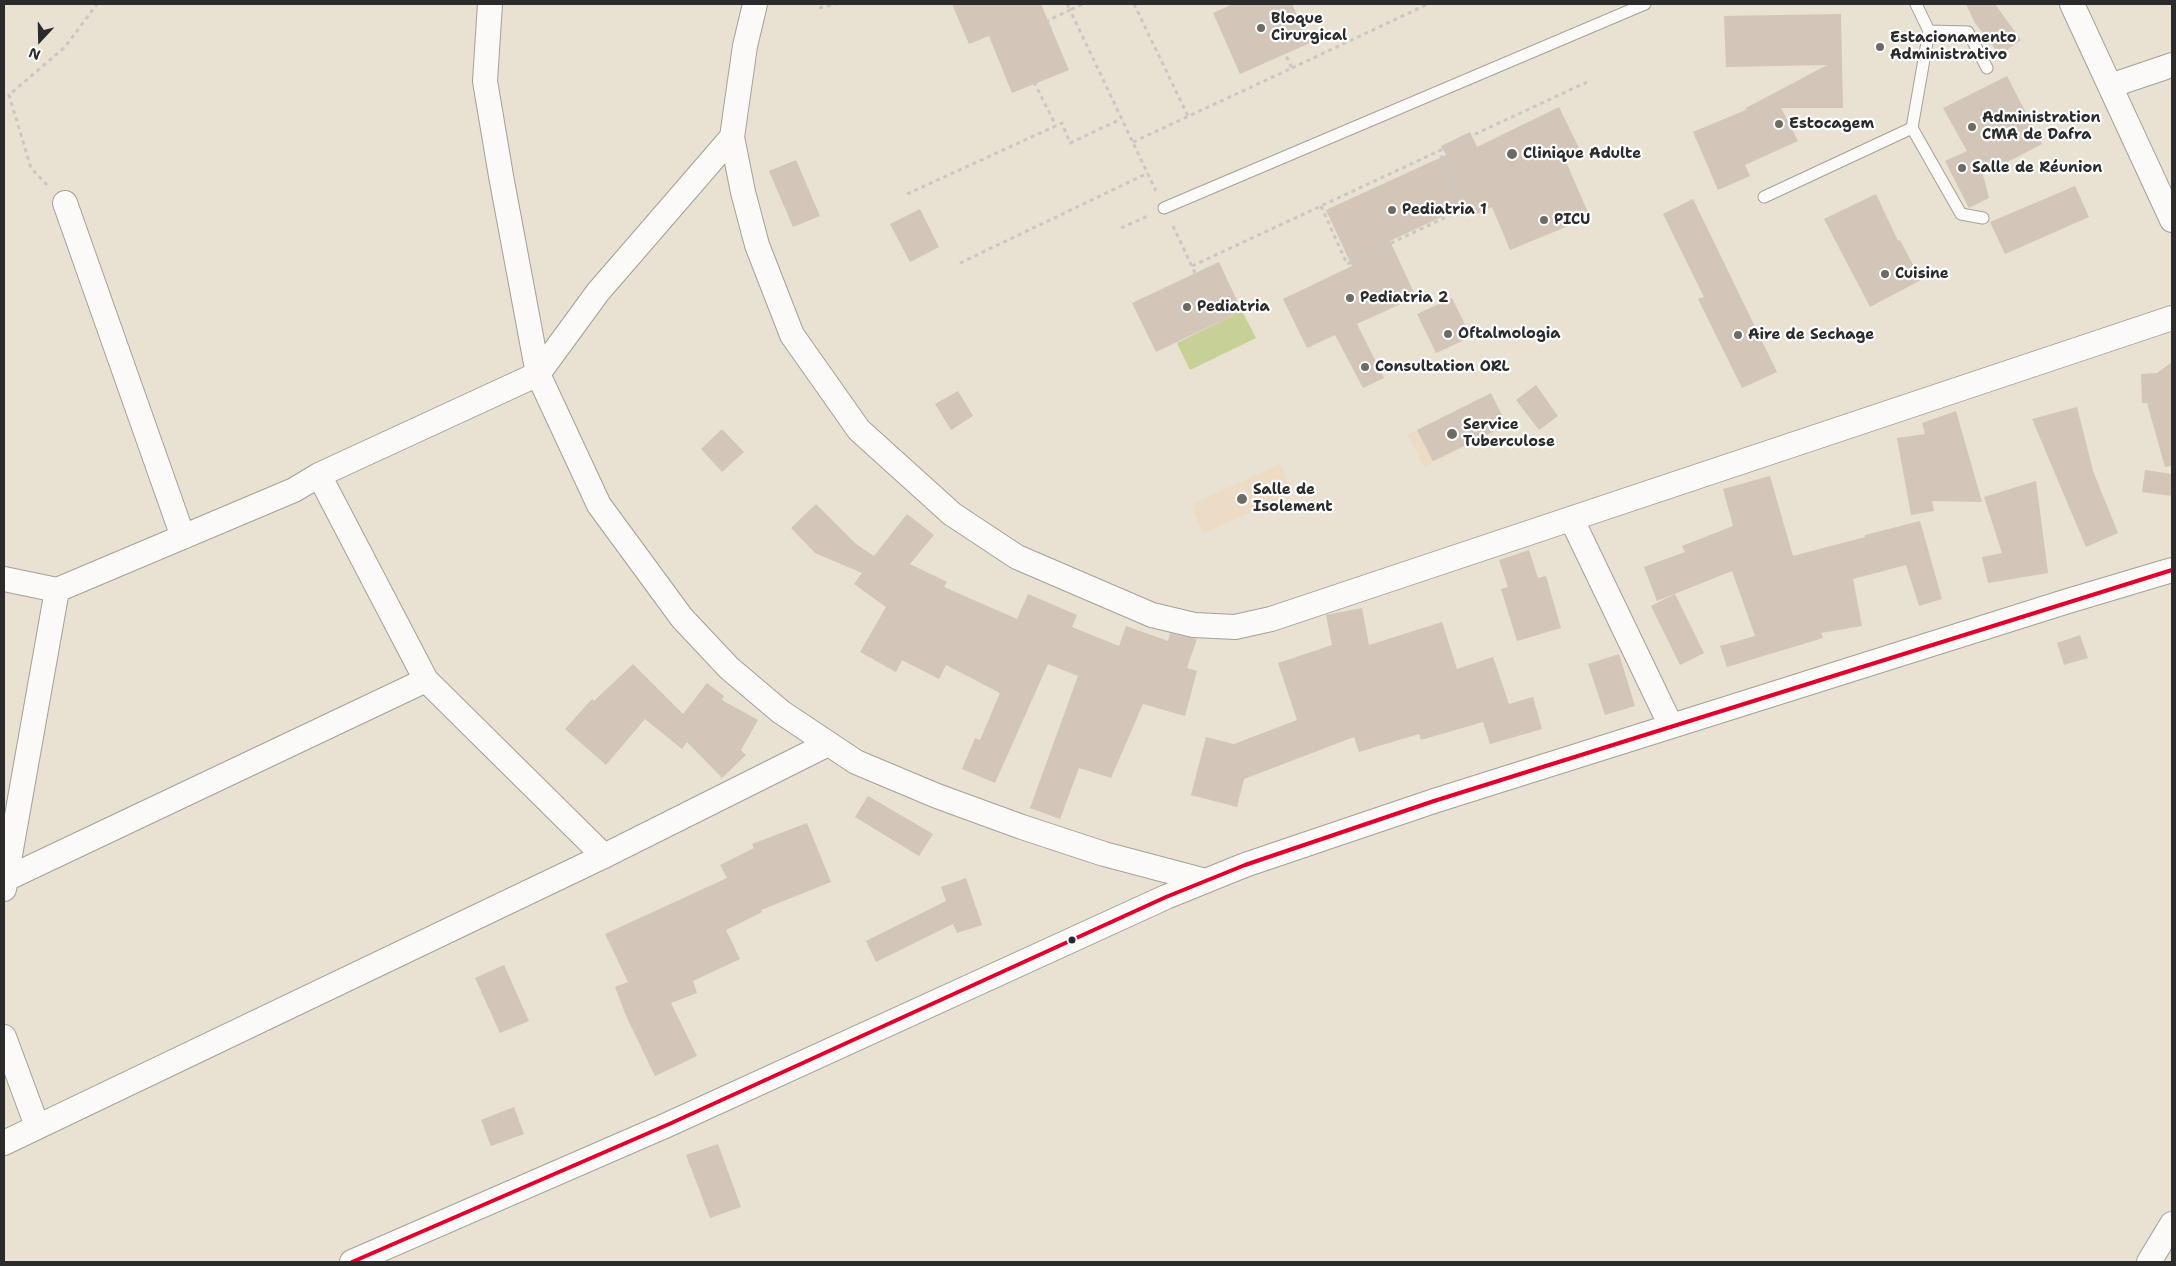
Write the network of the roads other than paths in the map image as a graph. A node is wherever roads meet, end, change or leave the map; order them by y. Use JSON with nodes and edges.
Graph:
{"nodes":[{"id":1,"x":490,"y":4,"type":"edge"},
{"id":2,"x":755,"y":4,"type":"edge"},
{"id":3,"x":1645,"y":4,"type":"edge"},
{"id":4,"x":1916,"y":4,"type":"edge"},
{"id":5,"x":2072,"y":4,"type":"edge"},
{"id":6,"x":1929,"y":32,"type":"junction"},
{"id":7,"x":2172,"y":65,"type":"edge"},
{"id":8,"x":1987,"y":68,"type":"dead end"},
{"id":9,"x":2110,"y":86,"type":"junction"},
{"id":10,"x":1912,"y":128,"type":"junction"},
{"id":11,"x":732,"y":137,"type":"junction"},
{"id":12,"x":1764,"y":198,"type":"dead end"},
{"id":13,"x":65,"y":203,"type":"road end"},
{"id":14,"x":1164,"y":208,"type":"road end"},
{"id":15,"x":1983,"y":218,"type":"dead end"},
{"id":16,"x":2172,"y":220,"type":"edge"},
{"id":17,"x":2172,"y":318,"type":"edge"},
{"id":18,"x":538,"y":374,"type":"junction"},
{"id":19,"x":319,"y":475,"type":"junction"},
{"id":20,"x":1572,"y":520,"type":"junction"},
{"id":21,"x":183,"y":537,"type":"junction"},
{"id":22,"x":2172,"y":570,"type":"edge"},
{"id":23,"x":4,"y":579,"type":"edge"},
{"id":24,"x":57,"y":590,"type":"junction"},
{"id":25,"x":426,"y":680,"type":"junction"},
{"id":26,"x":1671,"y":726,"type":"junction"},
{"id":27,"x":828,"y":744,"type":"junction"},
{"id":28,"x":604,"y":856,"type":"junction"},
{"id":29,"x":1206,"y":881,"type":"junction"},
{"id":30,"x":5,"y":886,"type":"edge"},
{"id":31,"x":4,"y":1037,"type":"edge"},
{"id":32,"x":36,"y":1126,"type":"junction"},
{"id":33,"x":4,"y":1142,"type":"edge"},
{"id":34,"x":2172,"y":1224,"type":"edge"},
{"id":35,"x":352,"y":1262,"type":"edge"},
{"id":36,"x":2149,"y":1262,"type":"edge"}],
"edges":[{"from":1,"to":18,"type":"street"},
{"from":2,"to":11,"type":"street"},
{"from":3,"to":14,"type":"lane"},
{"from":4,"to":6,"type":"lane"},
{"from":5,"to":9,"type":"street"},
{"from":6,"to":8,"type":"lane"},
{"from":6,"to":10,"type":"lane"},
{"from":7,"to":9,"type":"street"},
{"from":9,"to":16,"type":"street"},
{"from":10,"to":12,"type":"lane"},
{"from":10,"to":15,"type":"lane"},
{"from":11,"to":18,"type":"street"},
{"from":11,"to":20,"type":"street"},
{"from":13,"to":21,"type":"street"},
{"from":17,"to":20,"type":"street"},
{"from":18,"to":19,"type":"street"},
{"from":18,"to":27,"type":"street"},
{"from":19,"to":21,"type":"street"},
{"from":19,"to":25,"type":"street"},
{"from":20,"to":26,"type":"street"},
{"from":21,"to":24,"type":"street"},
{"from":22,"to":26,"type":"street"},
{"from":23,"to":24,"type":"street"},
{"from":24,"to":30,"type":"street"},
{"from":25,"to":28,"type":"street"},
{"from":25,"to":30,"type":"street"},
{"from":26,"to":29,"type":"street"},
{"from":27,"to":28,"type":"street"},
{"from":27,"to":29,"type":"street"},
{"from":28,"to":32,"type":"street"},
{"from":29,"to":35,"type":"street"},
{"from":31,"to":32,"type":"street"},
{"from":32,"to":33,"type":"street"},
{"from":34,"to":36,"type":"street"}]}
